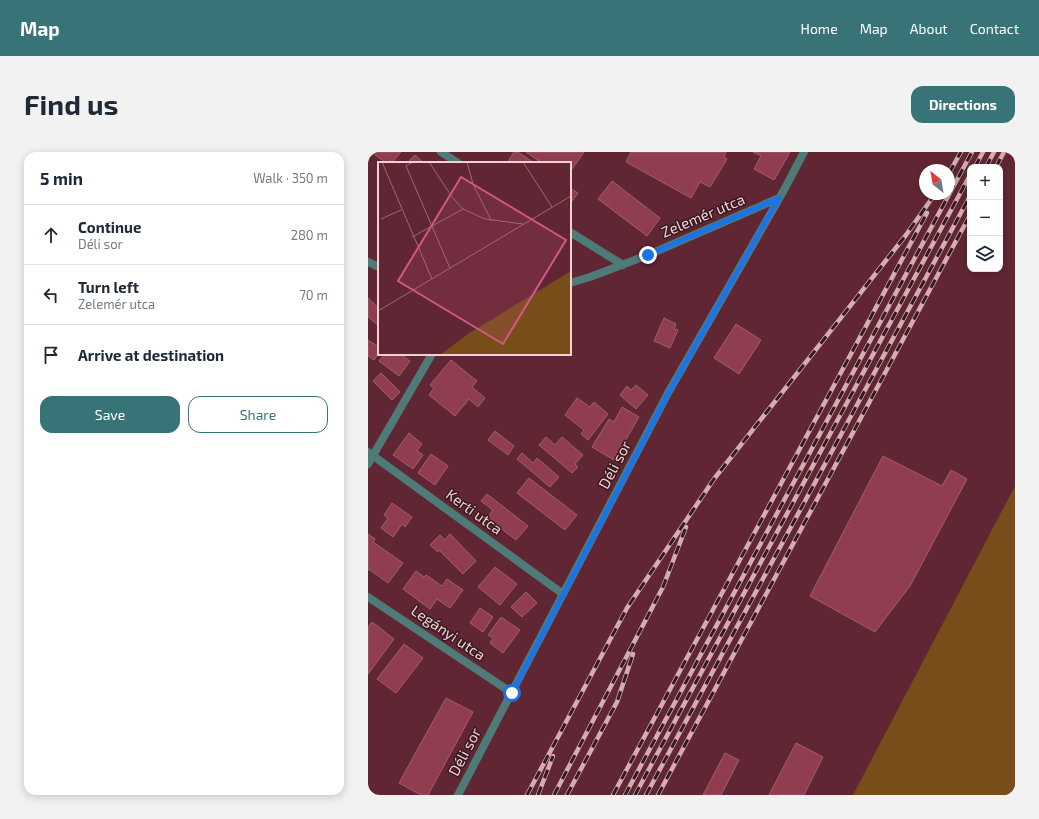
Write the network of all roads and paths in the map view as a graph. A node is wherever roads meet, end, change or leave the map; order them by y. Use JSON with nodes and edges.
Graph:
{"nodes":[{"id":1,"x":441,"y":152,"type":"edge"},
{"id":2,"x":804,"y":152,"type":"edge"},
{"id":3,"x":456,"y":162,"type":"edge"},
{"id":4,"x":779,"y":198,"type":"junction"},
{"id":5,"x":571,"y":233,"type":"edge"},
{"id":6,"x":368,"y":262,"type":"edge"},
{"id":7,"x":622,"y":265,"type":"junction"},
{"id":8,"x":378,"y":267,"type":"edge"},
{"id":9,"x":571,"y":283,"type":"edge"},
{"id":10,"x":431,"y":355,"type":"edge"},
{"id":11,"x":371,"y":454,"type":"edge"},
{"id":12,"x":368,"y":464,"type":"edge"},
{"id":13,"x":563,"y":594,"type":"junction"},
{"id":14,"x":368,"y":597,"type":"edge"},
{"id":15,"x":512,"y":693,"type":"junction"},
{"id":16,"x":458,"y":795,"type":"edge"}],
"edges":[{"from":1,"to":3,"type":"street"},
{"from":2,"to":4,"type":"street","name":"Déli sor"},
{"from":4,"to":7,"type":"street","name":"Zelemér utca"},
{"from":4,"to":13,"type":"street","name":"Déli sor"},
{"from":5,"to":7,"type":"street"},
{"from":6,"to":8,"type":"street"},
{"from":7,"to":9,"type":"street","name":"Zelemér utca"},
{"from":10,"to":11,"type":"street"},
{"from":11,"to":12,"type":"street"},
{"from":11,"to":13,"type":"street","name":"Kerti utca"},
{"from":13,"to":15,"type":"street","name":"Déli sor"},
{"from":14,"to":15,"type":"street","name":"Legányi utca"},
{"from":15,"to":16,"type":"street","name":"Déli sor"}]}
